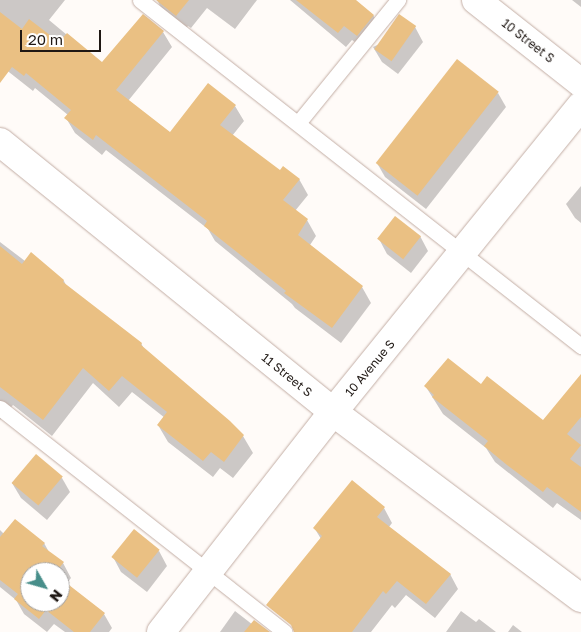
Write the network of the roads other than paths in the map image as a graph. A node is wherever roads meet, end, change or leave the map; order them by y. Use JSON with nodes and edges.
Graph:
{"nodes":[{"id":1,"x":140,"y":0,"type":"edge"},
{"id":2,"x":398,"y":0,"type":"edge"},
{"id":3,"x":476,"y":0,"type":"edge"},
{"id":4,"x":581,"y":83,"type":"edge"},
{"id":5,"x":581,"y":106,"type":"edge"},
{"id":6,"x":298,"y":123,"type":"junction"},
{"id":7,"x":0,"y":142,"type":"edge"},
{"id":8,"x":464,"y":253,"type":"junction"},
{"id":9,"x":581,"y":346,"type":"edge"},
{"id":10,"x":0,"y":408,"type":"edge"},
{"id":11,"x":333,"y":412,"type":"junction"},
{"id":12,"x":208,"y":572,"type":"junction"},
{"id":13,"x":581,"y":598,"type":"edge"},
{"id":14,"x":161,"y":632,"type":"edge"},
{"id":15,"x":285,"y":632,"type":"edge"}],
"edges":[{"from":1,"to":6,"type":"lane"},
{"from":2,"to":6,"type":"lane"},
{"from":3,"to":4,"type":"street","name":"10 Street S"},
{"from":5,"to":8,"type":"street","name":"10 Avenue S"},
{"from":6,"to":8,"type":"lane"},
{"from":7,"to":11,"type":"street","name":"11 Street S"},
{"from":8,"to":9,"type":"lane"},
{"from":8,"to":11,"type":"street","name":"10 Avenue S"},
{"from":10,"to":12,"type":"lane"},
{"from":11,"to":12,"type":"street","name":"10 Avenue S"},
{"from":11,"to":13,"type":"street","name":"11 Street S"},
{"from":12,"to":14,"type":"street","name":"10 Avenue S"},
{"from":12,"to":15,"type":"lane"}]}
